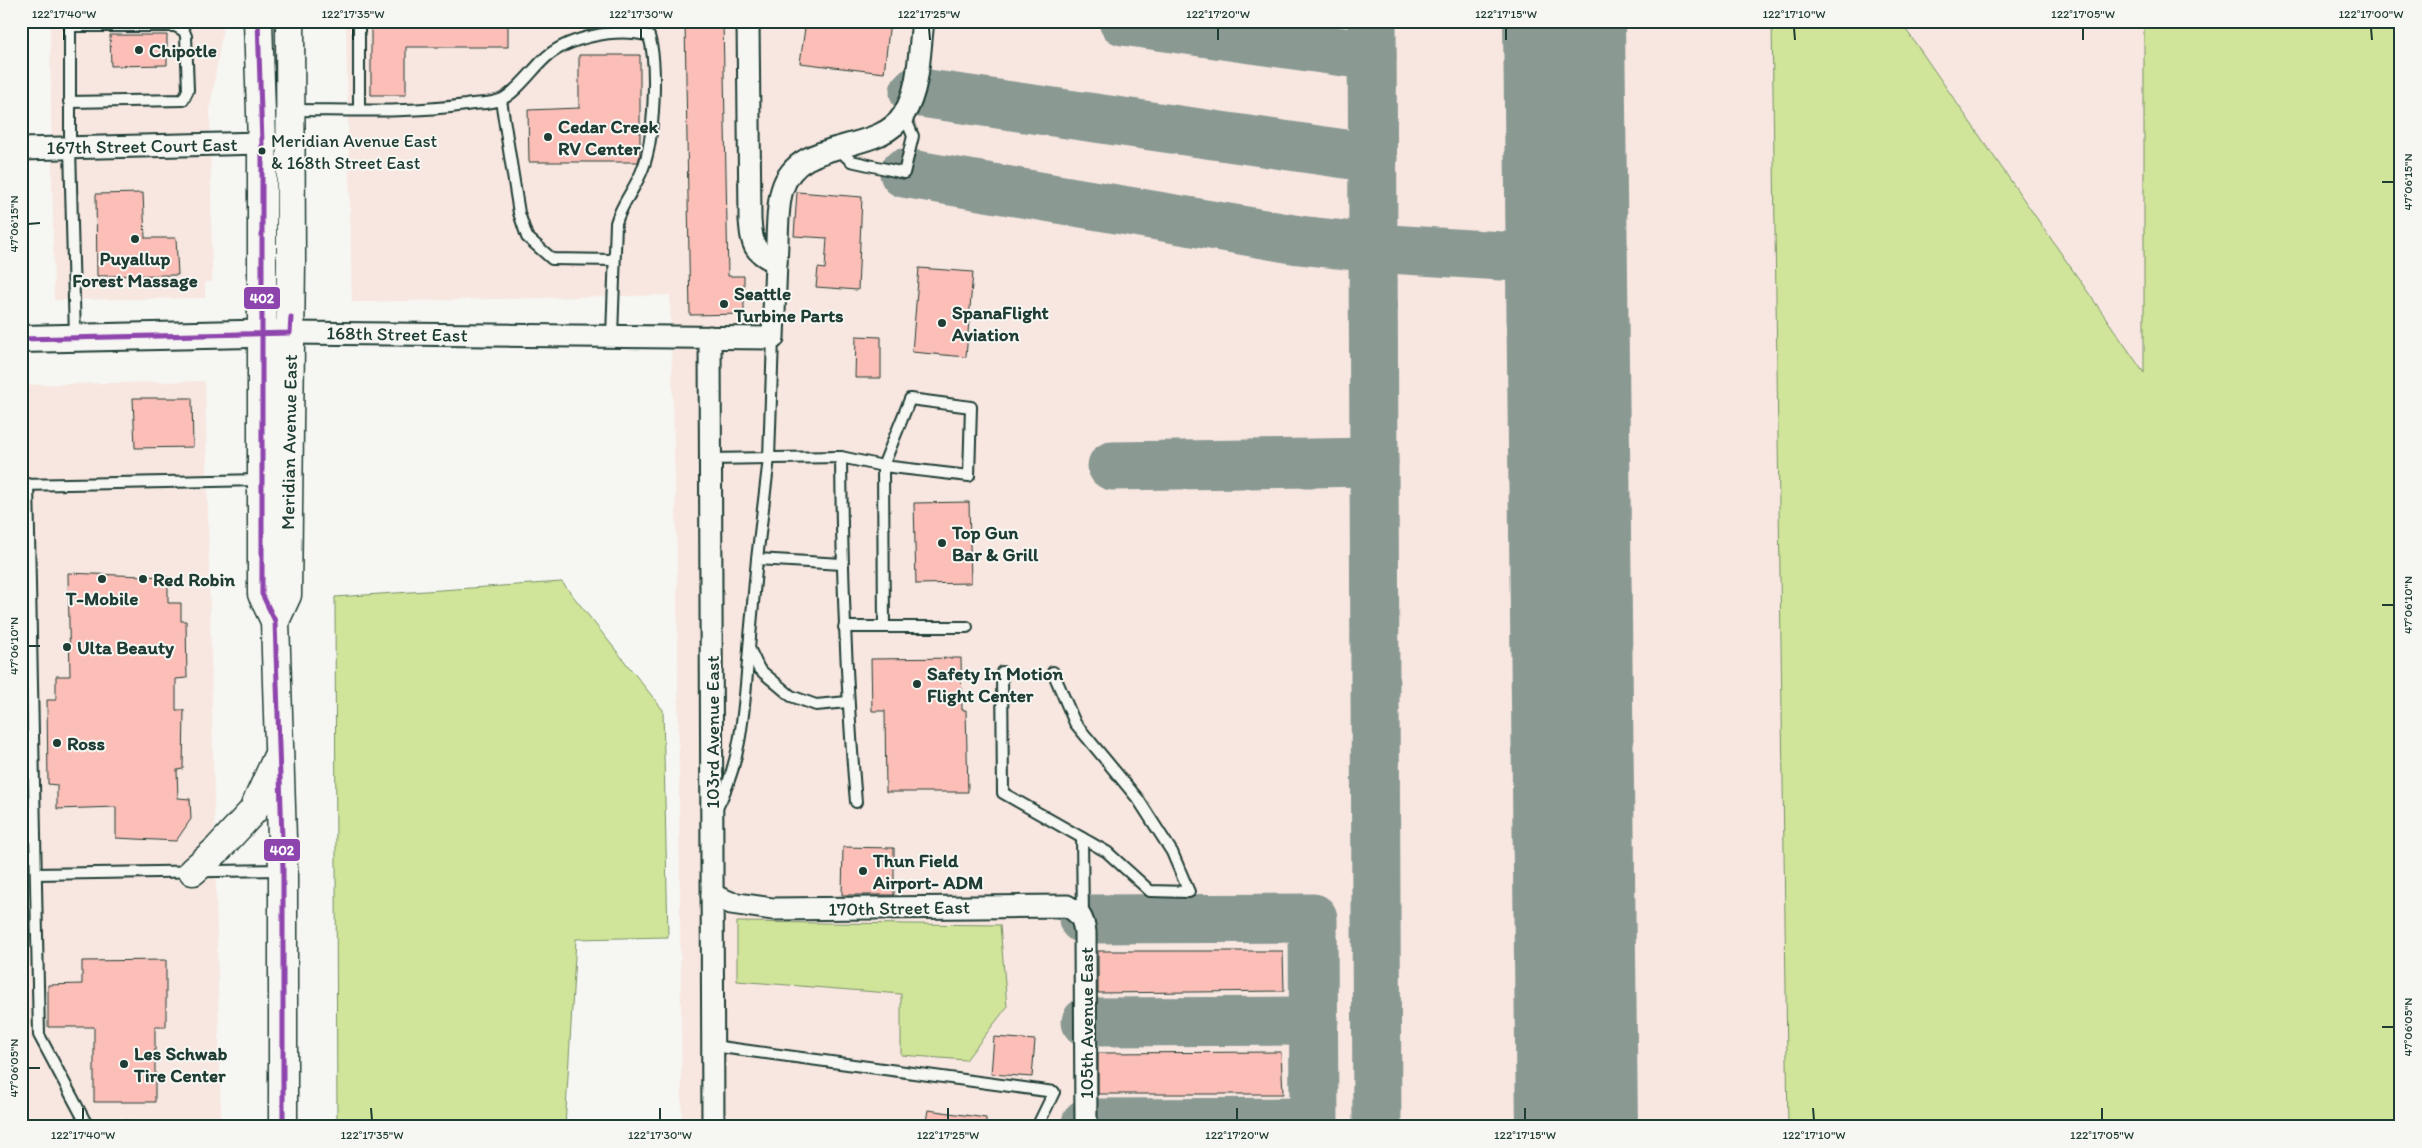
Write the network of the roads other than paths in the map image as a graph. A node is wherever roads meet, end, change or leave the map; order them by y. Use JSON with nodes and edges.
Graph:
{"nodes":[{"id":1,"x":290,"y":21,"type":"edge"},
{"id":2,"x":359,"y":21,"type":"edge"},
{"id":3,"x":748,"y":21,"type":"edge"},
{"id":4,"x":923,"y":21,"type":"edge"},
{"id":5,"x":70,"y":24,"type":"edge"},
{"id":6,"x":259,"y":30,"type":"edge"},
{"id":7,"x":501,"y":100,"type":"junction"},
{"id":8,"x":70,"y":102,"type":"junction"},
{"id":9,"x":290,"y":110,"type":"junction"},
{"id":10,"x":359,"y":110,"type":"junction"},
{"id":11,"x":904,"y":115,"type":"junction"},
{"id":12,"x":262,"y":143,"type":"junction"},
{"id":13,"x":70,"y":148,"type":"junction"},
{"id":14,"x":837,"y":148,"type":"junction"},
{"id":15,"x":21,"y":149,"type":"edge"},
{"id":16,"x":614,"y":260,"type":"junction"},
{"id":17,"x":776,"y":262,"type":"junction"},
{"id":18,"x":262,"y":333,"type":"junction"},
{"id":19,"x":290,"y":333,"type":"junction"},
{"id":20,"x":612,"y":336,"type":"junction"},
{"id":21,"x":75,"y":338,"type":"junction"},
{"id":22,"x":710,"y":338,"type":"junction"},
{"id":23,"x":773,"y":338,"type":"junction"},
{"id":24,"x":21,"y":339,"type":"edge"},
{"id":25,"x":841,"y":457,"type":"junction"},
{"id":26,"x":769,"y":458,"type":"junction"},
{"id":27,"x":710,"y":459,"type":"junction"},
{"id":28,"x":883,"y":466,"type":"junction"},
{"id":29,"x":261,"y":480,"type":"junction"},
{"id":30,"x":25,"y":484,"type":"edge"},
{"id":31,"x":757,"y":559,"type":"junction"},
{"id":32,"x":842,"y":564,"type":"junction"},
{"id":33,"x":275,"y":621,"type":"junction"},
{"id":34,"x":844,"y":627,"type":"junction"},
{"id":35,"x":884,"y":627,"type":"junction"},
{"id":36,"x":967,"y":627,"type":"dead end"},
{"id":37,"x":26,"y":640,"type":"edge"},
{"id":38,"x":749,"y":648,"type":"junction"},
{"id":39,"x":1002,"y":672,"type":"dead end"},
{"id":40,"x":1053,"y":672,"type":"dead end"},
{"id":41,"x":847,"y":702,"type":"junction"},
{"id":42,"x":278,"y":755,"type":"junction"},
{"id":43,"x":856,"y":802,"type":"dead end"},
{"id":44,"x":712,"y":817,"type":"junction"},
{"id":45,"x":1082,"y":838,"type":"junction"},
{"id":46,"x":283,"y":870,"type":"junction"},
{"id":47,"x":193,"y":871,"type":"junction"},
{"id":48,"x":36,"y":874,"type":"junction"},
{"id":49,"x":712,"y":895,"type":"junction"},
{"id":50,"x":1083,"y":919,"type":"junction"},
{"id":51,"x":713,"y":1046,"type":"junction"},
{"id":52,"x":131,"y":1127,"type":"edge"},
{"id":53,"x":283,"y":1127,"type":"edge"},
{"id":54,"x":713,"y":1127,"type":"edge"},
{"id":55,"x":1037,"y":1127,"type":"edge"},
{"id":56,"x":1086,"y":1127,"type":"edge"}],
"edges":[{"from":1,"to":9,"type":"main road","name":"Meridian Avenue East"},
{"from":2,"to":10,"type":"lane"},
{"from":3,"to":17,"type":"street"},
{"from":4,"to":11,"type":"street"},
{"from":5,"to":8,"type":"lane"},
{"from":5,"to":8,"type":"lane"},
{"from":6,"to":12,"type":"main road","name":"Meridian Avenue East"},
{"from":7,"to":10,"type":"lane"},
{"from":7,"to":16,"type":"lane"},
{"from":7,"to":16,"type":"lane"},
{"from":8,"to":13,"type":"lane"},
{"from":9,"to":10,"type":"lane"},
{"from":9,"to":19,"type":"main road","name":"Meridian Avenue East"},
{"from":11,"to":14,"type":"street"},
{"from":11,"to":14,"type":"lane"},
{"from":12,"to":13,"type":"street","name":"167th Street Court East"},
{"from":12,"to":18,"type":"main road","name":"Meridian Avenue East"},
{"from":13,"to":15,"type":"street","name":"167th Street Court East"},
{"from":13,"to":21,"type":"lane"},
{"from":14,"to":17,"type":"street"},
{"from":16,"to":20,"type":"lane"},
{"from":17,"to":23,"type":"street"},
{"from":18,"to":19,"type":"street","name":"168th Street East"},
{"from":18,"to":21,"type":"street","name":"168th Street East"},
{"from":18,"to":29,"type":"main road","name":"Meridian Avenue East"},
{"from":19,"to":20,"type":"street","name":"168th Street East"},
{"from":19,"to":33,"type":"main road","name":"Meridian Avenue East"},
{"from":20,"to":22,"type":"street","name":"168th Street East"},
{"from":21,"to":24,"type":"street","name":"168th Street East"},
{"from":22,"to":23,"type":"street","name":"168th Street East"},
{"from":22,"to":27,"type":"street","name":"103rd Avenue East"},
{"from":23,"to":26,"type":"lane"},
{"from":25,"to":26,"type":"lane"},
{"from":25,"to":28,"type":"lane"},
{"from":25,"to":32,"type":"lane"},
{"from":26,"to":27,"type":"lane"},
{"from":26,"to":31,"type":"lane"},
{"from":27,"to":44,"type":"street","name":"103rd Avenue East"},
{"from":28,"to":28,"type":"lane"},
{"from":28,"to":35,"type":"lane"},
{"from":29,"to":30,"type":"lane"},
{"from":29,"to":33,"type":"main road","name":"Meridian Avenue East"},
{"from":30,"to":37,"type":"lane"},
{"from":31,"to":32,"type":"lane"},
{"from":31,"to":38,"type":"lane"},
{"from":32,"to":34,"type":"lane"},
{"from":33,"to":42,"type":"main road","name":"Meridian Avenue East"},
{"from":34,"to":35,"type":"lane"},
{"from":34,"to":41,"type":"lane"},
{"from":35,"to":36,"type":"lane"},
{"from":37,"to":48,"type":"lane"},
{"from":38,"to":41,"type":"lane"},
{"from":38,"to":44,"type":"lane"},
{"from":39,"to":45,"type":"lane"},
{"from":40,"to":45,"type":"lane"},
{"from":41,"to":43,"type":"lane"},
{"from":42,"to":46,"type":"main road","name":"Meridian Avenue East"},
{"from":42,"to":47,"type":"main road"},
{"from":44,"to":49,"type":"street","name":"103rd Avenue East"},
{"from":45,"to":50,"type":"lane"},
{"from":46,"to":47,"type":"lane"},
{"from":46,"to":53,"type":"main road","name":"Meridian Avenue East"},
{"from":47,"to":48,"type":"lane"},
{"from":48,"to":52,"type":"lane"},
{"from":49,"to":50,"type":"street","name":"170th Street East"},
{"from":49,"to":51,"type":"street","name":"103rd Avenue East"},
{"from":50,"to":56,"type":"street","name":"105th Avenue East"},
{"from":51,"to":54,"type":"street","name":"103rd Avenue East"},
{"from":51,"to":55,"type":"lane"}]}
